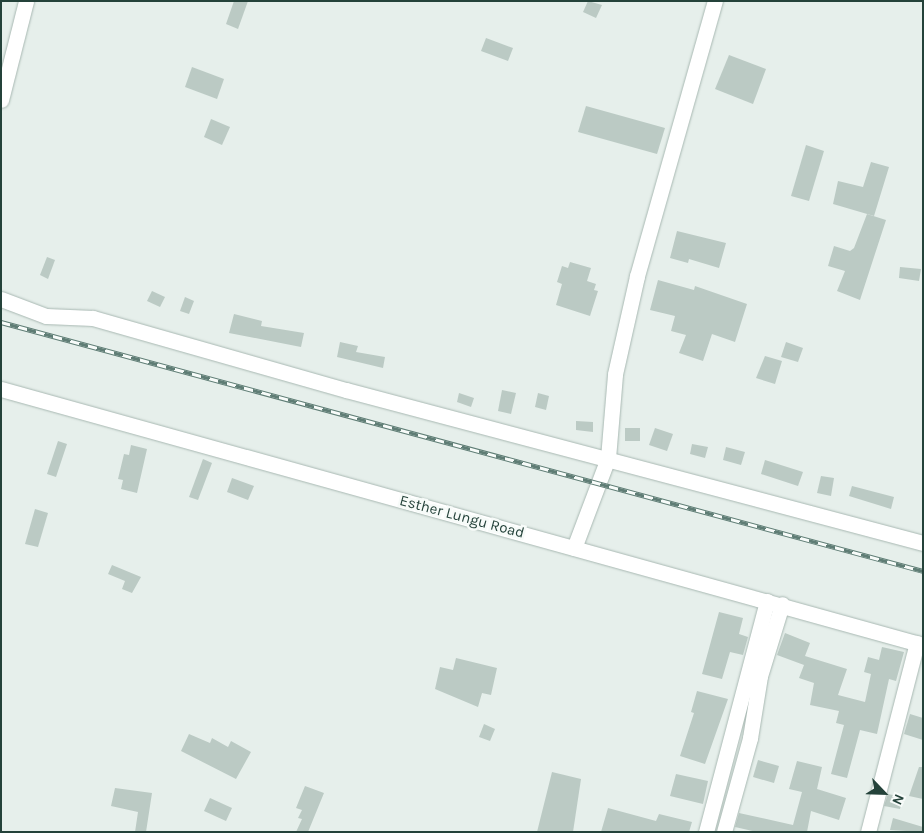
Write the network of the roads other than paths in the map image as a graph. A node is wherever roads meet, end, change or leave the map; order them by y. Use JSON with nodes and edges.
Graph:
{"nodes":[{"id":1,"x":26,"y":1,"type":"edge"},
{"id":2,"x":715,"y":1,"type":"edge"},
{"id":3,"x":1,"y":100,"type":"edge"},
{"id":4,"x":1,"y":299,"type":"edge"},
{"id":5,"x":1,"y":389,"type":"edge"},
{"id":6,"x":608,"y":458,"type":"junction"},
{"id":7,"x":923,"y":543,"type":"edge"},
{"id":8,"x":574,"y":548,"type":"junction"},
{"id":9,"x":774,"y":602,"type":"junction"},
{"id":10,"x":920,"y":644,"type":"edge"},
{"id":11,"x":706,"y":832,"type":"edge"},
{"id":12,"x":724,"y":832,"type":"edge"},
{"id":13,"x":868,"y":832,"type":"edge"}],
"edges":[{"from":1,"to":3,"type":"street"},
{"from":2,"to":6,"type":"street"},
{"from":4,"to":6,"type":"street"},
{"from":5,"to":8,"type":"street","name":"Esther Lungu Road"},
{"from":6,"to":7,"type":"street"},
{"from":6,"to":8,"type":"street"},
{"from":8,"to":9,"type":"street","name":"Esther Lungu Road"},
{"from":9,"to":10,"type":"street","name":"Esther Lungu Road"},
{"from":9,"to":11,"type":"street"},
{"from":9,"to":12,"type":"street"},
{"from":10,"to":13,"type":"street"}]}
